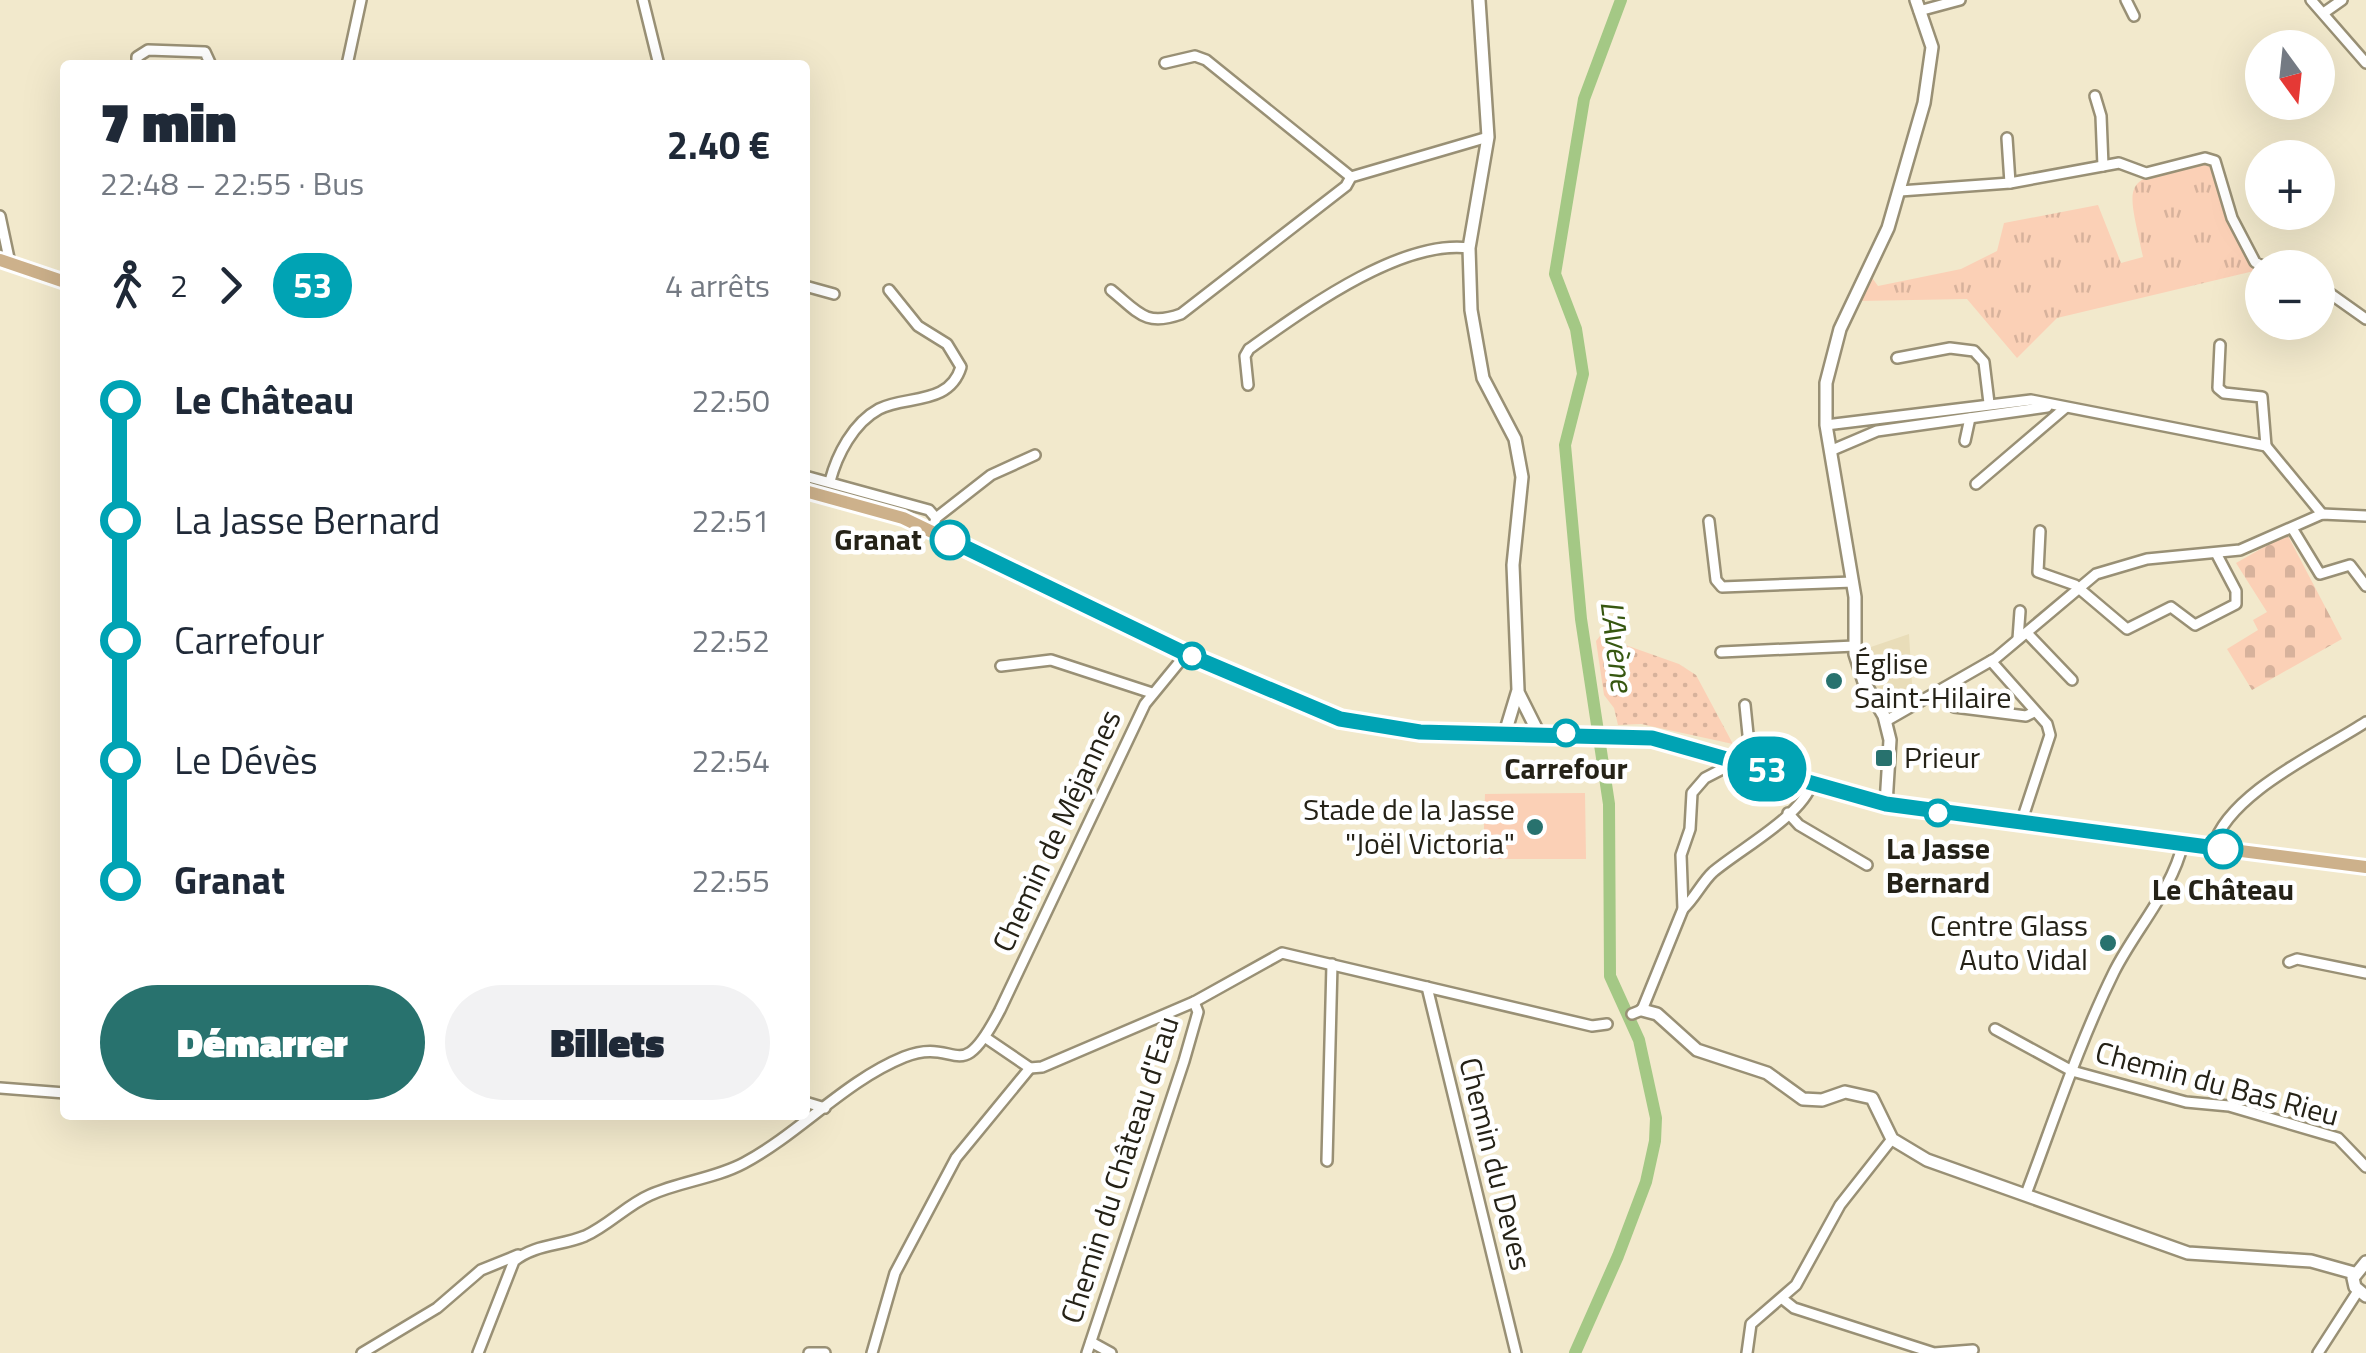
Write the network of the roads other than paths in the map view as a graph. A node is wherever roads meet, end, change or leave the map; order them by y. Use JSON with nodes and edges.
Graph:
{"nodes":[{"id":1,"x":361,"y":0,"type":"edge"},
{"id":2,"x":643,"y":0,"type":"edge"},
{"id":3,"x":1478,"y":0,"type":"edge"},
{"id":4,"x":1960,"y":0,"type":"edge"},
{"id":5,"x":2126,"y":0,"type":"edge"},
{"id":6,"x":2311,"y":0,"type":"edge"},
{"id":7,"x":2342,"y":0,"type":"edge"},
{"id":8,"x":1918,"y":6,"type":"edge"},
{"id":9,"x":2324,"y":12,"type":"junction"},
{"id":10,"x":2134,"y":16,"type":"dead end"},
{"id":11,"x":136,"y":60,"type":"edge"},
{"id":12,"x":209,"y":60,"type":"edge"},
{"id":13,"x":348,"y":60,"type":"edge"},
{"id":14,"x":659,"y":60,"type":"edge"},
{"id":15,"x":1165,"y":62,"type":"dead end"},
{"id":16,"x":2366,"y":63,"type":"edge"},
{"id":17,"x":2095,"y":96,"type":"dead end"},
{"id":18,"x":1488,"y":137,"type":"junction"},
{"id":19,"x":2007,"y":138,"type":"dead end"},
{"id":20,"x":2103,"y":166,"type":"junction"},
{"id":21,"x":1351,"y":177,"type":"junction"},
{"id":22,"x":2010,"y":183,"type":"junction"},
{"id":23,"x":1900,"y":190,"type":"junction"},
{"id":24,"x":0,"y":216,"type":"edge"},
{"id":25,"x":1469,"y":248,"type":"junction"},
{"id":26,"x":2249,"y":250,"type":"edge"},
{"id":27,"x":5,"y":262,"type":"edge"},
{"id":28,"x":60,"y":280,"type":"edge"},
{"id":29,"x":810,"y":287,"type":"edge"},
{"id":30,"x":889,"y":290,"type":"dead end"},
{"id":31,"x":1111,"y":290,"type":"dead end"},
{"id":32,"x":834,"y":294,"type":"dead end"},
{"id":33,"x":2335,"y":297,"type":"edge"},
{"id":34,"x":2366,"y":319,"type":"edge"},
{"id":35,"x":2220,"y":345,"type":"dead end"},
{"id":36,"x":1897,"y":358,"type":"dead end"},
{"id":37,"x":1248,"y":384,"type":"dead end"},
{"id":38,"x":1989,"y":403,"type":"junction"},
{"id":39,"x":2060,"y":407,"type":"junction"},
{"id":40,"x":1970,"y":418,"type":"junction"},
{"id":41,"x":1826,"y":425,"type":"junction"},
{"id":42,"x":1965,"y":441,"type":"dead end"},
{"id":43,"x":2266,"y":446,"type":"junction"},
{"id":44,"x":1830,"y":451,"type":"junction"},
{"id":45,"x":1034,"y":456,"type":"dead end"},
{"id":46,"x":810,"y":477,"type":"edge"},
{"id":47,"x":830,"y":481,"type":"junction"},
{"id":48,"x":1976,"y":484,"type":"dead end"},
{"id":49,"x":810,"y":492,"type":"edge"},
{"id":50,"x":2322,"y":514,"type":"junction"},
{"id":51,"x":2366,"y":516,"type":"edge"},
{"id":52,"x":1708,"y":522,"type":"dead end"},
{"id":53,"x":934,"y":524,"type":"junction"},
{"id":54,"x":2292,"y":528,"type":"junction"},
{"id":55,"x":2040,"y":531,"type":"dead end"},
{"id":56,"x":2216,"y":554,"type":"junction"},
{"id":57,"x":1853,"y":582,"type":"junction"},
{"id":58,"x":2366,"y":586,"type":"edge"},
{"id":59,"x":2079,"y":587,"type":"junction"},
{"id":60,"x":2020,"y":611,"type":"dead end"},
{"id":61,"x":2023,"y":636,"type":"junction"},
{"id":62,"x":1856,"y":646,"type":"junction"},
{"id":63,"x":1721,"y":652,"type":"dead end"},
{"id":64,"x":1186,"y":654,"type":"junction"},
{"id":65,"x":1991,"y":661,"type":"junction"},
{"id":66,"x":1001,"y":666,"type":"dead end"},
{"id":67,"x":2072,"y":680,"type":"dead end"},
{"id":68,"x":1518,"y":690,"type":"junction"},
{"id":69,"x":1152,"y":693,"type":"junction"},
{"id":70,"x":1745,"y":705,"type":"dead end"},
{"id":71,"x":1954,"y":707,"type":"dead end"},
{"id":72,"x":2034,"y":712,"type":"junction"},
{"id":73,"x":1886,"y":721,"type":"junction"},
{"id":74,"x":2366,"y":722,"type":"edge"},
{"id":75,"x":1538,"y":732,"type":"junction"},
{"id":76,"x":1505,"y":733,"type":"junction"},
{"id":77,"x":1710,"y":752,"type":"junction"},
{"id":78,"x":1744,"y":762,"type":"junction"},
{"id":79,"x":1706,"y":778,"type":"junction"},
{"id":80,"x":1812,"y":783,"type":"junction"},
{"id":81,"x":1886,"y":804,"type":"junction"},
{"id":82,"x":1788,"y":814,"type":"junction"},
{"id":83,"x":2021,"y":823,"type":"junction"},
{"id":84,"x":2184,"y":844,"type":"junction"},
{"id":85,"x":2214,"y":847,"type":"junction"},
{"id":86,"x":1867,"y":865,"type":"dead end"},
{"id":87,"x":2366,"y":867,"type":"edge"},
{"id":88,"x":1684,"y":908,"type":"junction"},
{"id":89,"x":2289,"y":962,"type":"dead end"},
{"id":90,"x":1332,"y":964,"type":"junction"},
{"id":91,"x":2366,"y":974,"type":"edge"},
{"id":92,"x":1427,"y":986,"type":"junction"},
{"id":93,"x":1194,"y":1002,"type":"junction"},
{"id":94,"x":1637,"y":1012,"type":"joint"},
{"id":95,"x":1607,"y":1024,"type":"dead end"},
{"id":96,"x":1995,"y":1029,"type":"dead end"},
{"id":97,"x":986,"y":1038,"type":"junction"},
{"id":98,"x":1030,"y":1068,"type":"junction"},
{"id":99,"x":2072,"y":1071,"type":"junction"},
{"id":100,"x":0,"y":1088,"type":"edge"},
{"id":101,"x":60,"y":1093,"type":"edge"},
{"id":102,"x":810,"y":1103,"type":"edge"},
{"id":103,"x":826,"y":1108,"type":"junction"},
{"id":104,"x":810,"y":1118,"type":"edge"},
{"id":105,"x":807,"y":1120,"type":"edge"},
{"id":106,"x":1892,"y":1139,"type":"junction"},
{"id":107,"x":1328,"y":1161,"type":"dead end"},
{"id":108,"x":2366,"y":1168,"type":"edge"},
{"id":109,"x":2026,"y":1194,"type":"junction"},
{"id":110,"x":526,"y":1252,"type":"junction"},
{"id":111,"x":2366,"y":1262,"type":"edge"},
{"id":112,"x":2354,"y":1273,"type":"junction"},
{"id":113,"x":2362,"y":1294,"type":"edge"},
{"id":114,"x":1784,"y":1300,"type":"junction"},
{"id":115,"x":1091,"y":1342,"type":"junction"},
{"id":116,"x":1974,"y":1350,"type":"dead end"},
{"id":117,"x":362,"y":1353,"type":"edge"},
{"id":118,"x":478,"y":1353,"type":"edge"},
{"id":119,"x":809,"y":1353,"type":"edge"},
{"id":120,"x":824,"y":1353,"type":"edge"},
{"id":121,"x":872,"y":1353,"type":"edge"},
{"id":122,"x":1087,"y":1353,"type":"edge"},
{"id":123,"x":1111,"y":1353,"type":"edge"},
{"id":124,"x":1516,"y":1353,"type":"edge"},
{"id":125,"x":1747,"y":1353,"type":"edge"},
{"id":126,"x":2318,"y":1353,"type":"edge"}],
"edges":[{"from":1,"to":13,"type":"street"},
{"from":2,"to":14,"type":"street"},
{"from":3,"to":18,"type":"street"},
{"from":4,"to":8,"type":"street"},
{"from":5,"to":10,"type":"street"},
{"from":6,"to":9,"type":"street"},
{"from":7,"to":9,"type":"street"},
{"from":8,"to":23,"type":"street"},
{"from":9,"to":16,"type":"street"},
{"from":11,"to":12,"type":"street"},
{"from":15,"to":21,"type":"street"},
{"from":17,"to":20,"type":"street"},
{"from":18,"to":21,"type":"street"},
{"from":18,"to":25,"type":"street"},
{"from":19,"to":22,"type":"street"},
{"from":20,"to":22,"type":"street"},
{"from":20,"to":26,"type":"street"},
{"from":21,"to":31,"type":"street"},
{"from":22,"to":23,"type":"street"},
{"from":23,"to":41,"type":"street"},
{"from":24,"to":27,"type":"street"},
{"from":25,"to":37,"type":"street"},
{"from":25,"to":68,"type":"street"},
{"from":27,"to":28,"type":"main road"},
{"from":29,"to":32,"type":"street"},
{"from":30,"to":47,"type":"street"},
{"from":33,"to":34,"type":"street"},
{"from":35,"to":43,"type":"street"},
{"from":36,"to":38,"type":"street"},
{"from":38,"to":39,"type":"street"},
{"from":38,"to":41,"type":"street"},
{"from":39,"to":40,"type":"street"},
{"from":39,"to":43,"type":"street"},
{"from":39,"to":48,"type":"street"},
{"from":40,"to":42,"type":"street"},
{"from":40,"to":44,"type":"street"},
{"from":41,"to":44,"type":"street"},
{"from":43,"to":50,"type":"street"},
{"from":44,"to":57,"type":"street"},
{"from":45,"to":53,"type":"street"},
{"from":46,"to":47,"type":"street"},
{"from":47,"to":53,"type":"street"},
{"from":49,"to":53,"type":"main road"},
{"from":50,"to":51,"type":"street"},
{"from":50,"to":54,"type":"street"},
{"from":52,"to":57,"type":"street"},
{"from":53,"to":64,"type":"main road"},
{"from":54,"to":56,"type":"street"},
{"from":54,"to":58,"type":"street"},
{"from":55,"to":59,"type":"street"},
{"from":56,"to":59,"type":"street"},
{"from":56,"to":59,"type":"street"},
{"from":57,"to":62,"type":"street"},
{"from":59,"to":61,"type":"street"},
{"from":60,"to":61,"type":"street"},
{"from":61,"to":65,"type":"street"},
{"from":61,"to":67,"type":"street"},
{"from":62,"to":63,"type":"street"},
{"from":62,"to":73,"type":"street"},
{"from":64,"to":69,"type":"street","name":"Chemin de Méjannes"},
{"from":64,"to":76,"type":"main road"},
{"from":65,"to":72,"type":"street"},
{"from":65,"to":73,"type":"street"},
{"from":66,"to":69,"type":"street"},
{"from":68,"to":75,"type":"street"},
{"from":68,"to":76,"type":"street"},
{"from":69,"to":97,"type":"street","name":"Chemin de Méjannes"},
{"from":70,"to":78,"type":"street"},
{"from":71,"to":72,"type":"street"},
{"from":72,"to":83,"type":"street"},
{"from":73,"to":81,"type":"street"},
{"from":74,"to":85,"type":"street"},
{"from":75,"to":76,"type":"main road"},
{"from":75,"to":77,"type":"main road"},
{"from":77,"to":78,"type":"main road"},
{"from":77,"to":79,"type":"street"},
{"from":78,"to":79,"type":"street"},
{"from":78,"to":80,"type":"main road"},
{"from":79,"to":88,"type":"street"},
{"from":80,"to":81,"type":"main road"},
{"from":80,"to":82,"type":"street"},
{"from":81,"to":83,"type":"main road"},
{"from":82,"to":86,"type":"street"},
{"from":82,"to":88,"type":"street"},
{"from":83,"to":84,"type":"main road"},
{"from":84,"to":85,"type":"main road"},
{"from":84,"to":99,"type":"street"},
{"from":85,"to":87,"type":"main road"},
{"from":88,"to":94,"type":"street"},
{"from":89,"to":91,"type":"street"},
{"from":90,"to":92,"type":"street"},
{"from":90,"to":93,"type":"street"},
{"from":90,"to":107,"type":"street"},
{"from":92,"to":95,"type":"street"},
{"from":92,"to":124,"type":"street","name":"Chemin du Deves"},
{"from":93,"to":98,"type":"street"},
{"from":93,"to":115,"type":"street","name":"Chemin du Château d'Eau"},
{"from":94,"to":106,"type":"street"},
{"from":96,"to":99,"type":"street","name":"Chemin du Bas Rieu"},
{"from":97,"to":98,"type":"street"},
{"from":97,"to":103,"type":"street"},
{"from":98,"to":121,"type":"street"},
{"from":99,"to":108,"type":"street","name":"Chemin du Bas Rieu"},
{"from":99,"to":109,"type":"street"},
{"from":100,"to":101,"type":"street"},
{"from":102,"to":103,"type":"street"},
{"from":103,"to":104,"type":"street"},
{"from":105,"to":110,"type":"street"},
{"from":106,"to":109,"type":"street"},
{"from":106,"to":114,"type":"street"},
{"from":109,"to":112,"type":"street"},
{"from":110,"to":117,"type":"street"},
{"from":110,"to":118,"type":"street"},
{"from":111,"to":112,"type":"street"},
{"from":112,"to":113,"type":"street"},
{"from":113,"to":126,"type":"street"},
{"from":114,"to":116,"type":"street"},
{"from":114,"to":125,"type":"street"},
{"from":115,"to":122,"type":"street","name":"Chemin du Château d'Eau"},
{"from":115,"to":123,"type":"street"},
{"from":119,"to":120,"type":"street"}]}
